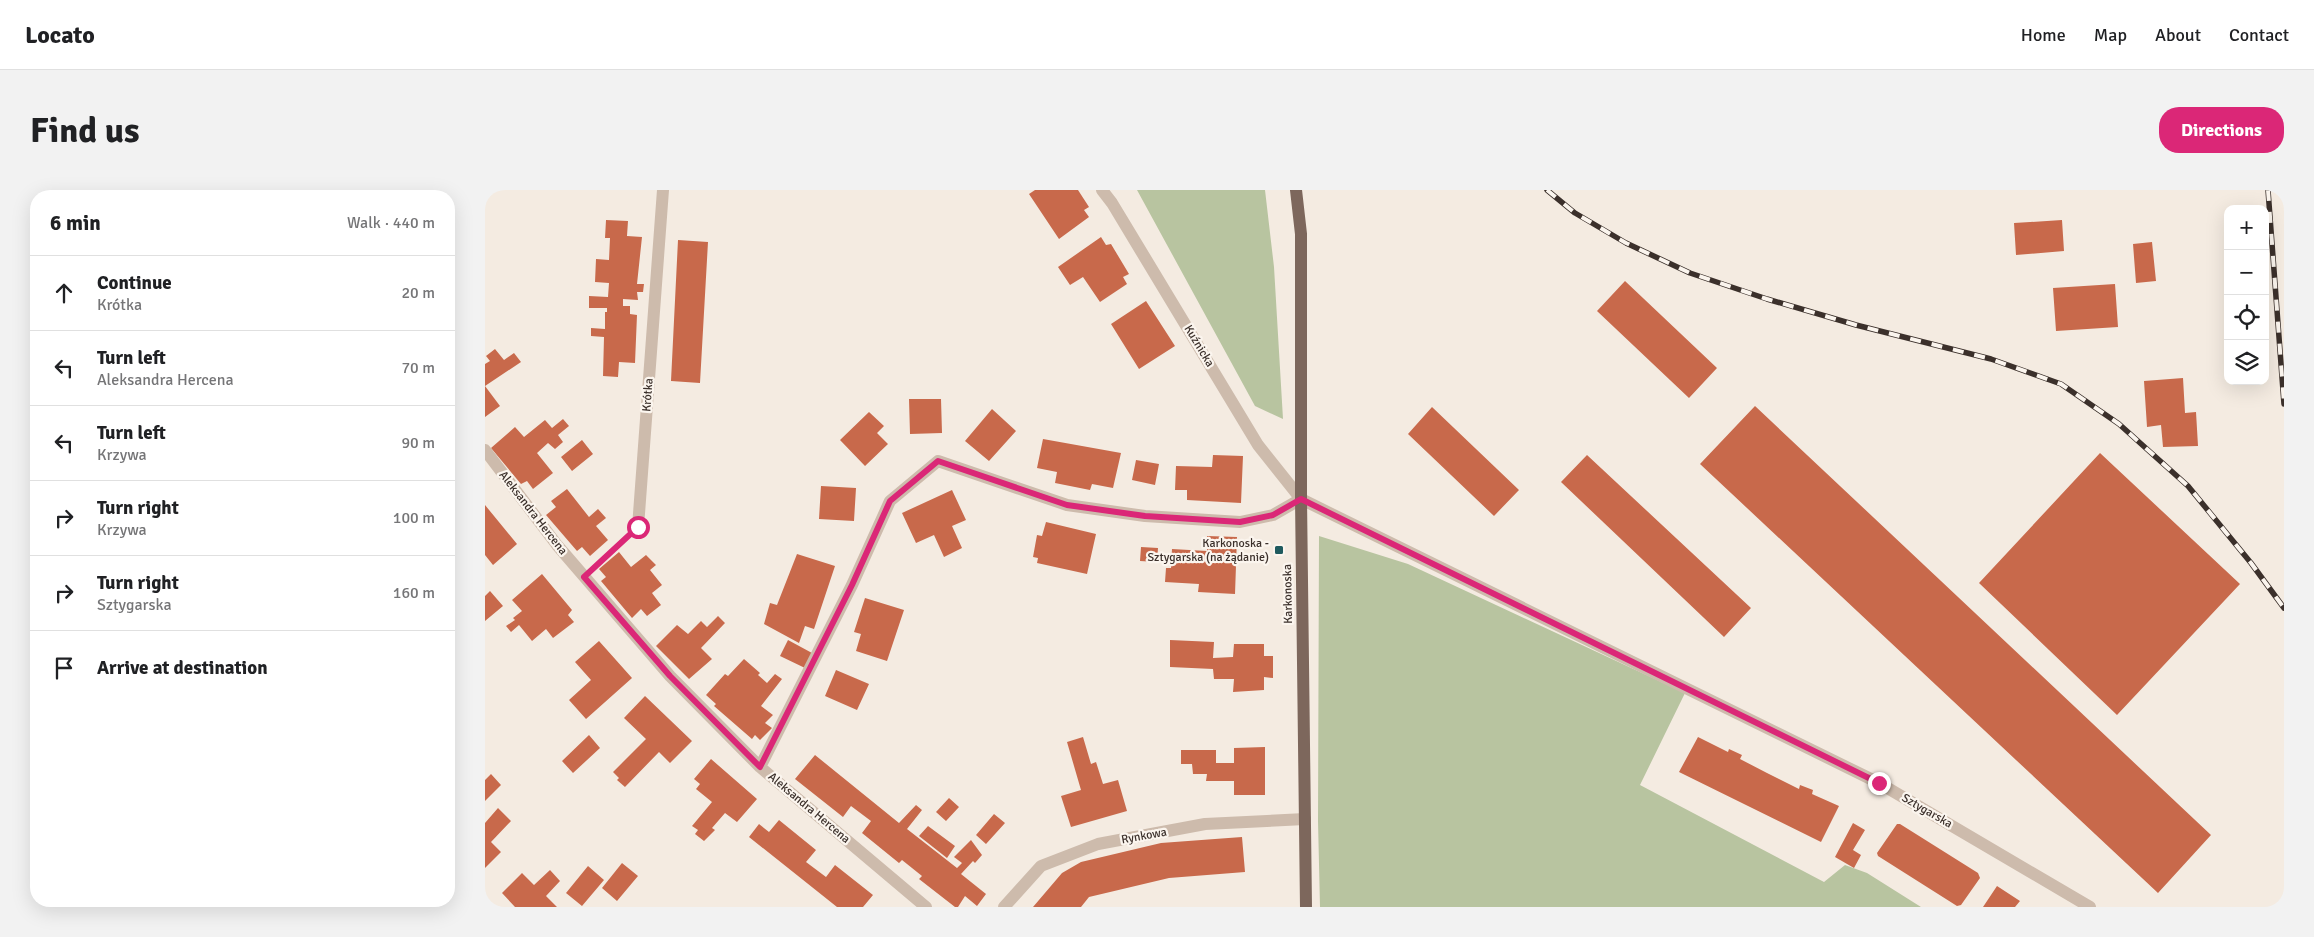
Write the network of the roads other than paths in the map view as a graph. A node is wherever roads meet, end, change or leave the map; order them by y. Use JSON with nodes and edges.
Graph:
{"nodes":[{"id":1,"x":663,"y":190,"type":"edge"},
{"id":2,"x":1102,"y":190,"type":"edge"},
{"id":3,"x":1296,"y":190,"type":"edge"},
{"id":4,"x":485,"y":450,"type":"edge"},
{"id":5,"x":1301,"y":499,"type":"junction"},
{"id":6,"x":638,"y":527,"type":"road end"},
{"id":7,"x":760,"y":767,"type":"junction"},
{"id":8,"x":1305,"y":819,"type":"junction"},
{"id":9,"x":927,"y":907,"type":"edge"},
{"id":10,"x":1004,"y":907,"type":"edge"},
{"id":11,"x":1306,"y":907,"type":"edge"},
{"id":12,"x":2090,"y":907,"type":"edge"}],
"edges":[{"from":1,"to":6,"type":"street","name":"Krótka"},
{"from":2,"to":5,"type":"street","name":"Kuźnicka"},
{"from":3,"to":5,"type":"main road","name":"Karkonoska"},
{"from":4,"to":7,"type":"street","name":"Aleksandra Hercena"},
{"from":5,"to":7,"type":"street"},
{"from":5,"to":8,"type":"main road","name":"Karkonoska"},
{"from":5,"to":12,"type":"street","name":"Sztygarska"},
{"from":7,"to":9,"type":"street","name":"Aleksandra Hercena"},
{"from":8,"to":10,"type":"street","name":"Rynkowa"},
{"from":8,"to":11,"type":"main road","name":"Karkonoska"}]}
